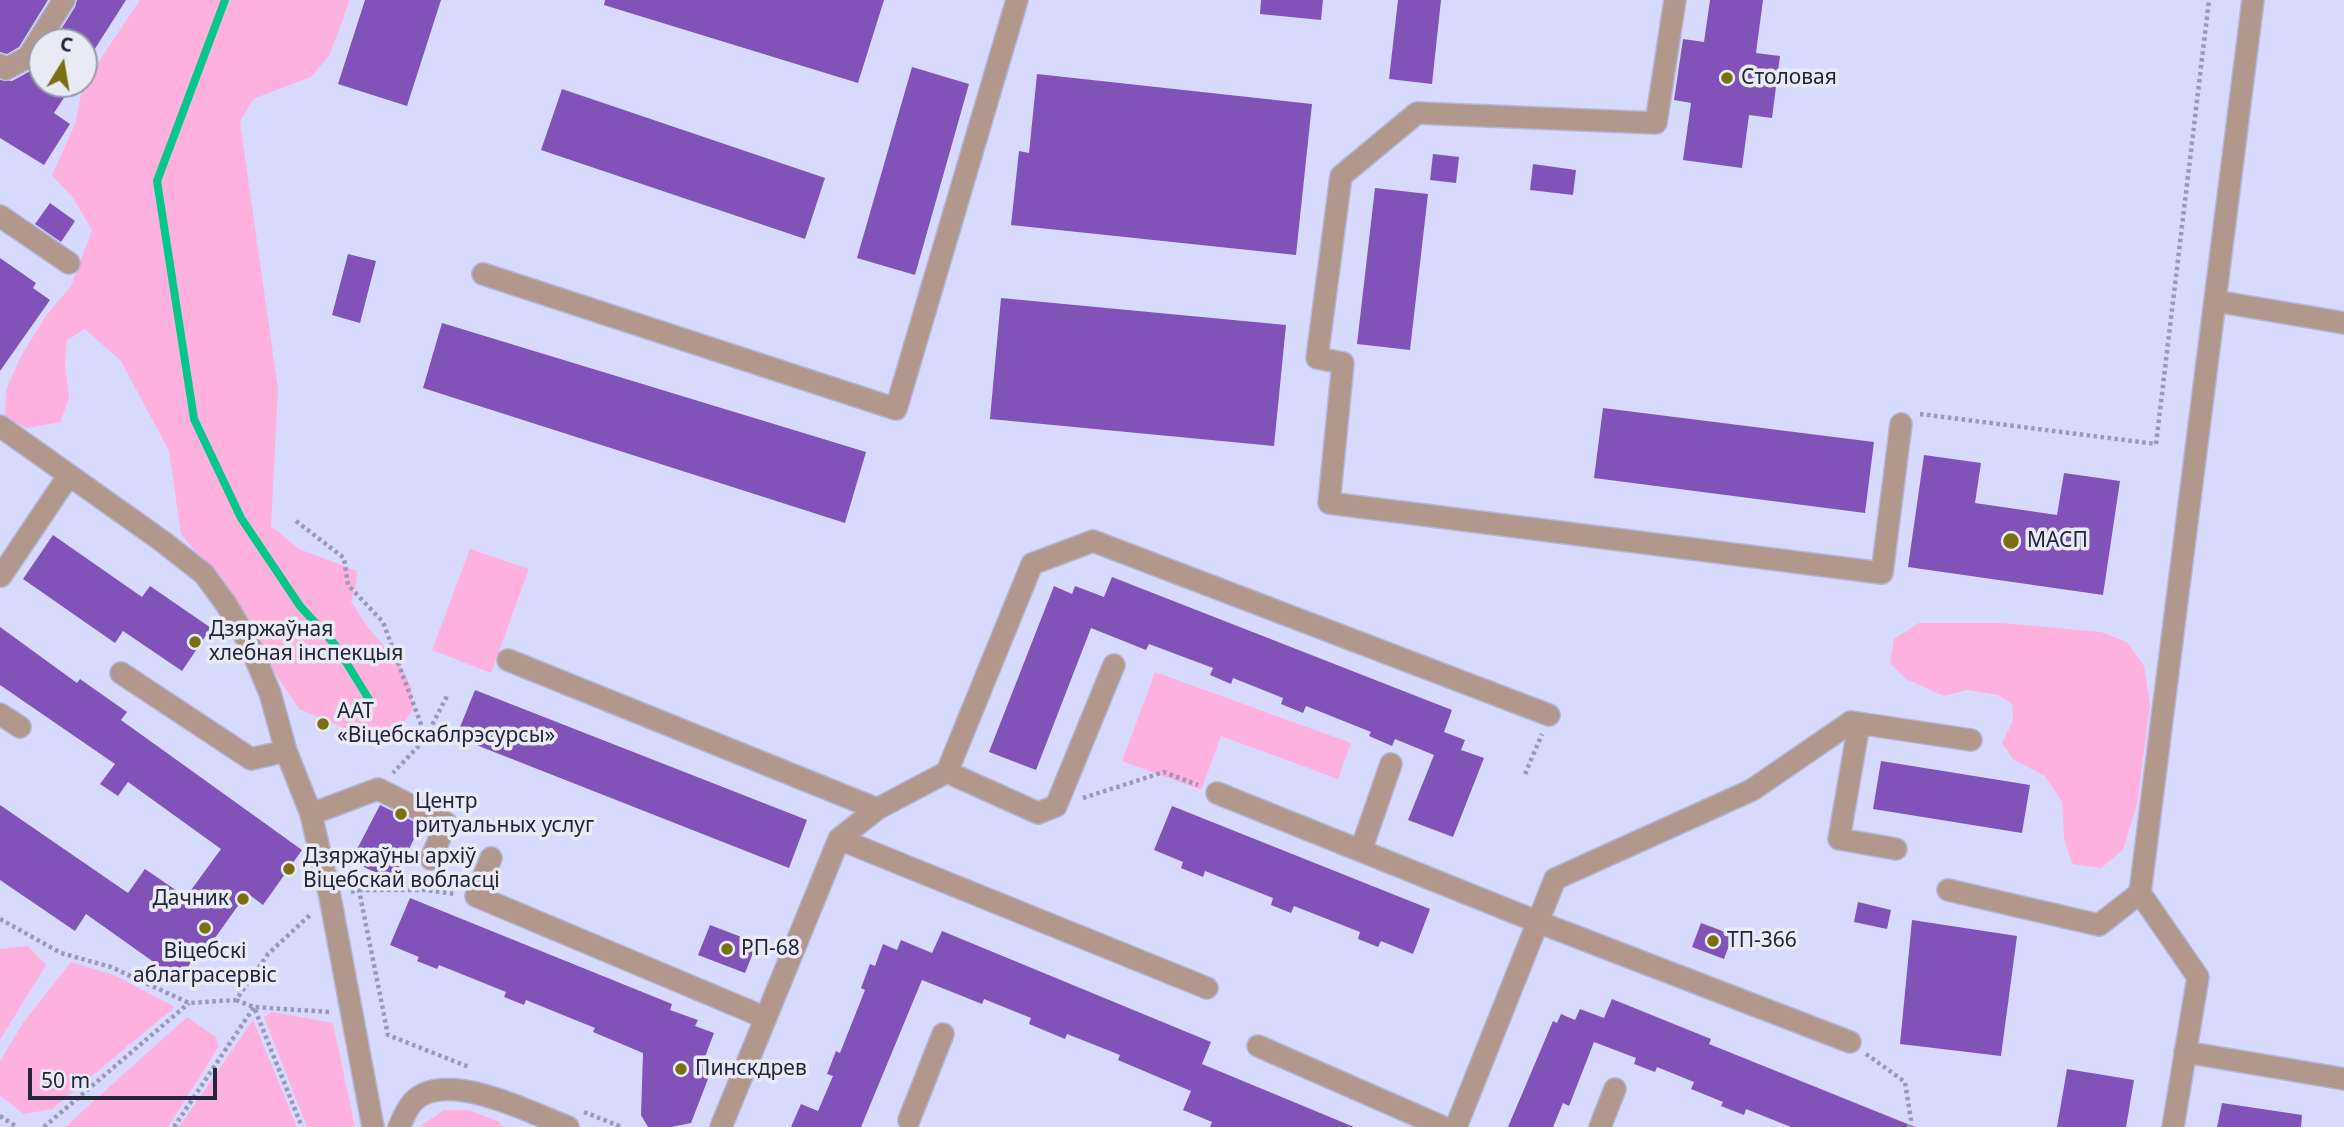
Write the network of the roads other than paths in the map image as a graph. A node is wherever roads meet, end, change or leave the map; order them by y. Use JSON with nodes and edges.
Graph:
{"nodes":[{"id":1,"x":64,"y":0,"type":"edge"},
{"id":2,"x":1017,"y":0,"type":"edge"},
{"id":3,"x":1675,"y":0,"type":"edge"},
{"id":4,"x":2253,"y":0,"type":"edge"},
{"id":5,"x":0,"y":65,"type":"edge"},
{"id":6,"x":0,"y":216,"type":"edge"},
{"id":7,"x":69,"y":263,"type":"dead end"},
{"id":8,"x":483,"y":274,"type":"dead end"},
{"id":9,"x":2215,"y":301,"type":"junction"},
{"id":10,"x":2344,"y":323,"type":"edge"},
{"id":11,"x":1901,"y":424,"type":"road end"},
{"id":12,"x":0,"y":426,"type":"edge"},
{"id":13,"x":69,"y":475,"type":"junction"},
{"id":14,"x":1,"y":576,"type":"edge"},
{"id":15,"x":508,"y":660,"type":"dead end"},
{"id":16,"x":1114,"y":665,"type":"dead end"},
{"id":17,"x":121,"y":673,"type":"dead end"},
{"id":18,"x":0,"y":713,"type":"edge"},
{"id":19,"x":1547,"y":721,"type":"road end"},
{"id":20,"x":1859,"y":723,"type":"junction"},
{"id":21,"x":20,"y":727,"type":"dead end"},
{"id":22,"x":1971,"y":740,"type":"dead end"},
{"id":23,"x":286,"y":751,"type":"junction"},
{"id":24,"x":1391,"y":764,"type":"dead end"},
{"id":25,"x":947,"y":772,"type":"junction"},
{"id":26,"x":1217,"y":793,"type":"road end"},
{"id":27,"x":877,"y":809,"type":"junction"},
{"id":28,"x":311,"y":814,"type":"junction"},
{"id":29,"x":839,"y":839,"type":"junction"},
{"id":30,"x":1896,"y":849,"type":"dead end"},
{"id":31,"x":1362,"y":850,"type":"junction"},
{"id":32,"x":491,"y":858,"type":"dead end"},
{"id":33,"x":431,"y":859,"type":"dead end"},
{"id":34,"x":1948,"y":890,"type":"dead end"},
{"id":35,"x":2140,"y":893,"type":"junction"},
{"id":36,"x":1538,"y":922,"type":"junction"},
{"id":37,"x":1207,"y":988,"type":"dead end"},
{"id":38,"x":766,"y":1018,"type":"junction"},
{"id":39,"x":943,"y":1034,"type":"dead end"},
{"id":40,"x":1850,"y":1042,"type":"road end"},
{"id":41,"x":1258,"y":1046,"type":"dead end"},
{"id":42,"x":2185,"y":1052,"type":"junction"},
{"id":43,"x":2344,"y":1079,"type":"edge"},
{"id":44,"x":1615,"y":1088,"type":"dead end"},
{"id":45,"x":570,"y":1117,"type":"edge"},
{"id":46,"x":914,"y":1125,"type":"edge"},
{"id":47,"x":373,"y":1127,"type":"edge"},
{"id":48,"x":399,"y":1127,"type":"edge"},
{"id":49,"x":721,"y":1127,"type":"edge"},
{"id":50,"x":1443,"y":1127,"type":"edge"},
{"id":51,"x":1456,"y":1127,"type":"edge"},
{"id":52,"x":1600,"y":1127,"type":"edge"},
{"id":53,"x":2173,"y":1127,"type":"edge"}],
"edges":[{"from":1,"to":5,"type":"lane"},
{"from":2,"to":8,"type":"lane"},
{"from":3,"to":11,"type":"lane"},
{"from":4,"to":9,"type":"lane"},
{"from":6,"to":7,"type":"lane"},
{"from":9,"to":10,"type":"lane"},
{"from":9,"to":35,"type":"lane"},
{"from":12,"to":13,"type":"lane"},
{"from":13,"to":14,"type":"lane"},
{"from":13,"to":23,"type":"lane"},
{"from":15,"to":27,"type":"lane"},
{"from":16,"to":25,"type":"lane"},
{"from":17,"to":23,"type":"lane"},
{"from":18,"to":21,"type":"lane"},
{"from":19,"to":25,"type":"lane"},
{"from":20,"to":22,"type":"lane"},
{"from":20,"to":30,"type":"lane"},
{"from":20,"to":36,"type":"lane"},
{"from":23,"to":28,"type":"lane"},
{"from":24,"to":31,"type":"lane"},
{"from":25,"to":27,"type":"lane"},
{"from":26,"to":31,"type":"lane"},
{"from":27,"to":29,"type":"lane"},
{"from":28,"to":33,"type":"lane"},
{"from":28,"to":47,"type":"lane"},
{"from":29,"to":37,"type":"lane"},
{"from":29,"to":38,"type":"lane"},
{"from":31,"to":36,"type":"lane"},
{"from":32,"to":38,"type":"lane"},
{"from":34,"to":35,"type":"lane"},
{"from":35,"to":42,"type":"lane"},
{"from":36,"to":40,"type":"lane"},
{"from":36,"to":51,"type":"lane"},
{"from":38,"to":49,"type":"lane"},
{"from":39,"to":46,"type":"lane"},
{"from":41,"to":50,"type":"lane"},
{"from":42,"to":43,"type":"lane"},
{"from":42,"to":53,"type":"lane"},
{"from":44,"to":52,"type":"lane"},
{"from":45,"to":48,"type":"lane"}]}
